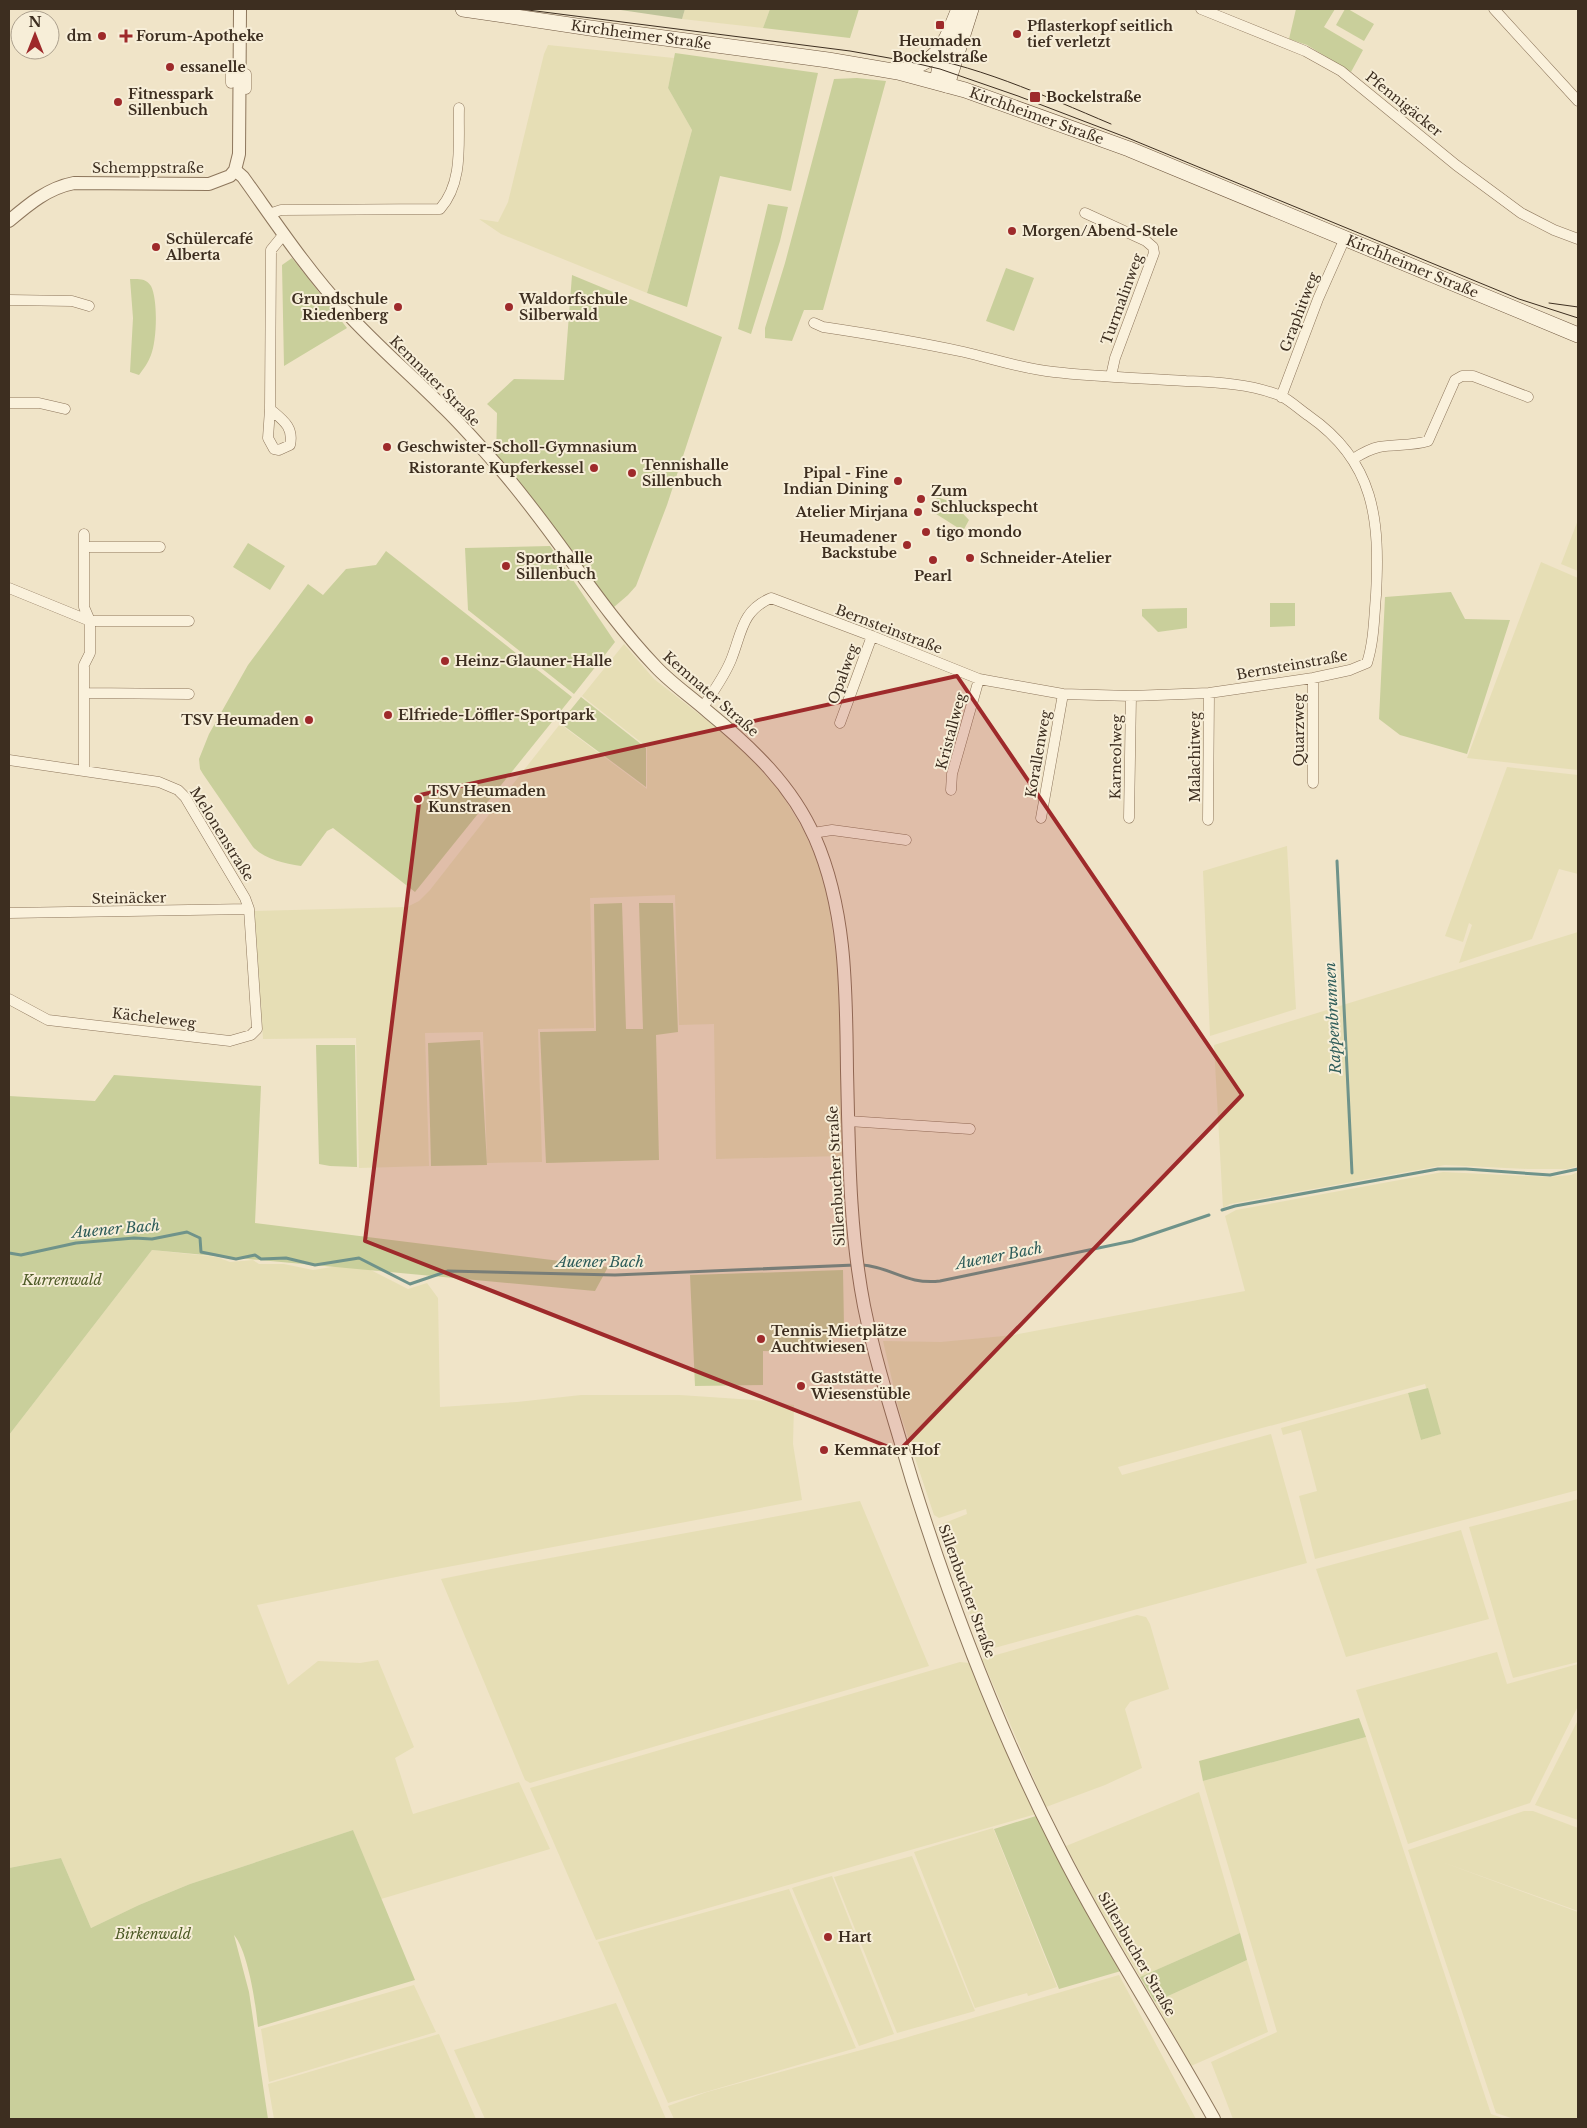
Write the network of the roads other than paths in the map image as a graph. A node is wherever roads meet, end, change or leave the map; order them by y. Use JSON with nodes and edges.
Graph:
{"nodes":[{"id":1,"x":245,"y":9,"type":"edge"},
{"id":2,"x":463,"y":9,"type":"edge"},
{"id":3,"x":959,"y":9,"type":"edge"},
{"id":4,"x":971,"y":9,"type":"edge"},
{"id":5,"x":1201,"y":9,"type":"edge"},
{"id":6,"x":1494,"y":9,"type":"edge"},
{"id":7,"x":240,"y":15,"type":"edge"},
{"id":8,"x":944,"y":43,"type":"junction"},
{"id":9,"x":231,"y":68,"type":"dead end"},
{"id":10,"x":898,"y":72,"type":"junction"},
{"id":11,"x":246,"y":74,"type":"dead end"},
{"id":12,"x":231,"y":83,"type":"dead end"},
{"id":13,"x":942,"y":84,"type":"junction"},
{"id":14,"x":246,"y":88,"type":"dead end"},
{"id":15,"x":1578,"y":101,"type":"edge"},
{"id":16,"x":459,"y":108,"type":"dead end"},
{"id":17,"x":235,"y":170,"type":"junction"},
{"id":18,"x":1084,"y":213,"type":"dead end"},
{"id":19,"x":270,"y":214,"type":"junction"},
{"id":20,"x":9,"y":221,"type":"edge"},
{"id":21,"x":284,"y":234,"type":"junction"},
{"id":22,"x":1345,"y":238,"type":"junction"},
{"id":23,"x":1578,"y":239,"type":"edge"},
{"id":24,"x":9,"y":300,"type":"edge"},
{"id":25,"x":89,"y":306,"type":"dead end"},
{"id":26,"x":814,"y":323,"type":"dead end"},
{"id":27,"x":1578,"y":335,"type":"edge"},
{"id":28,"x":1111,"y":376,"type":"junction"},
{"id":29,"x":1281,"y":397,"type":"junction"},
{"id":30,"x":1528,"y":398,"type":"dead end"},
{"id":31,"x":9,"y":403,"type":"edge"},
{"id":32,"x":65,"y":409,"type":"dead end"},
{"id":33,"x":270,"y":409,"type":"dead end"},
{"id":34,"x":1353,"y":459,"type":"junction"},
{"id":35,"x":84,"y":534,"type":"dead end"},
{"id":36,"x":84,"y":547,"type":"junction"},
{"id":37,"x":160,"y":547,"type":"dead end"},
{"id":38,"x":9,"y":588,"type":"edge"},
{"id":39,"x":90,"y":621,"type":"junction"},
{"id":40,"x":189,"y":621,"type":"dead end"},
{"id":41,"x":872,"y":636,"type":"junction"},
{"id":42,"x":1313,"y":678,"type":"junction"},
{"id":43,"x":979,"y":679,"type":"junction"},
{"id":44,"x":85,"y":693,"type":"junction"},
{"id":45,"x":1209,"y":693,"type":"junction"},
{"id":46,"x":189,"y":694,"type":"dead end"},
{"id":47,"x":1062,"y":694,"type":"junction"},
{"id":48,"x":1131,"y":696,"type":"junction"},
{"id":49,"x":703,"y":707,"type":"junction"},
{"id":50,"x":840,"y":723,"type":"dead end"},
{"id":51,"x":9,"y":760,"type":"edge"},
{"id":52,"x":84,"y":771,"type":"junction"},
{"id":53,"x":1312,"y":782,"type":"dead end"},
{"id":54,"x":951,"y":790,"type":"dead end"},
{"id":55,"x":1042,"y":818,"type":"dead end"},
{"id":56,"x":1129,"y":818,"type":"dead end"},
{"id":57,"x":1208,"y":820,"type":"dead end"},
{"id":58,"x":813,"y":833,"type":"junction"},
{"id":59,"x":906,"y":840,"type":"dead end"},
{"id":60,"x":249,"y":909,"type":"junction"},
{"id":61,"x":9,"y":913,"type":"edge"},
{"id":62,"x":9,"y":999,"type":"edge"},
{"id":63,"x":846,"y":1024,"type":"joint"},
{"id":64,"x":255,"y":1033,"type":"joint"},
{"id":65,"x":848,"y":1120,"type":"junction"},
{"id":66,"x":970,"y":1129,"type":"dead end"},
{"id":67,"x":1214,"y":2119,"type":"edge"}],
"edges":[{"from":1,"to":7,"type":"street"},
{"from":2,"to":10,"type":"main road","name":"Kirchheimer Straße"},
{"from":3,"to":8,"type":"main road"},
{"from":4,"to":13,"type":"main road"},
{"from":5,"to":23,"type":"street","name":"Pfennigäcker"},
{"from":6,"to":15,"type":"street"},
{"from":7,"to":17,"type":"street"},
{"from":8,"to":10,"type":"main road"},
{"from":8,"to":13,"type":"main road"},
{"from":9,"to":12,"type":"street"},
{"from":10,"to":13,"type":"main road","name":"Kirchheimer Straße"},
{"from":11,"to":14,"type":"street"},
{"from":13,"to":22,"type":"main road","name":"Kirchheimer Straße"},
{"from":16,"to":19,"type":"street"},
{"from":17,"to":19,"type":"street","name":"Kemnater Straße"},
{"from":17,"to":20,"type":"street","name":"Schemppstraße"},
{"from":18,"to":28,"type":"street","name":"Turmalinweg"},
{"from":19,"to":21,"type":"street","name":"Kemnater Straße"},
{"from":21,"to":33,"type":"street"},
{"from":21,"to":49,"type":"street","name":"Kemnater Straße"},
{"from":22,"to":27,"type":"main road","name":"Kirchheimer Straße"},
{"from":22,"to":29,"type":"street","name":"Graphitweg"},
{"from":24,"to":25,"type":"street"},
{"from":26,"to":28,"type":"street","name":"Bernsteinstraße"},
{"from":28,"to":29,"type":"street","name":"Bernsteinstraße"},
{"from":29,"to":34,"type":"street","name":"Bernsteinstraße"},
{"from":30,"to":34,"type":"street"},
{"from":31,"to":32,"type":"street"},
{"from":34,"to":42,"type":"street","name":"Bernsteinstraße"},
{"from":35,"to":36,"type":"street"},
{"from":36,"to":37,"type":"street"},
{"from":36,"to":39,"type":"street"},
{"from":38,"to":39,"type":"street"},
{"from":39,"to":40,"type":"street"},
{"from":39,"to":44,"type":"street"},
{"from":41,"to":43,"type":"street","name":"Bernsteinstraße"},
{"from":41,"to":49,"type":"street","name":"Bernsteinstraße"},
{"from":41,"to":50,"type":"street","name":"Opalweg"},
{"from":42,"to":45,"type":"street","name":"Bernsteinstraße"},
{"from":42,"to":53,"type":"street","name":"Quarzweg"},
{"from":43,"to":47,"type":"street","name":"Bernsteinstraße"},
{"from":43,"to":54,"type":"street","name":"Kristallweg"},
{"from":44,"to":46,"type":"street"},
{"from":44,"to":52,"type":"street"},
{"from":45,"to":48,"type":"street","name":"Bernsteinstraße"},
{"from":45,"to":57,"type":"street","name":"Malachitweg"},
{"from":47,"to":48,"type":"street","name":"Bernsteinstraße"},
{"from":47,"to":55,"type":"street","name":"Korallenweg"},
{"from":48,"to":56,"type":"street","name":"Karneolweg"},
{"from":49,"to":58,"type":"street","name":"Kemnater Straße"},
{"from":51,"to":52,"type":"street","name":"Melonenstraße"},
{"from":52,"to":60,"type":"street","name":"Melonenstraße"},
{"from":58,"to":59,"type":"street"},
{"from":58,"to":63,"type":"street","name":"Kemnater Straße"},
{"from":60,"to":61,"type":"street","name":"Steinäcker"},
{"from":60,"to":64,"type":"street","name":"Melonenstraße"},
{"from":62,"to":64,"type":"street","name":"Kächeleweg"},
{"from":63,"to":65,"type":"street","name":"Sillenbucher Straße"},
{"from":65,"to":66,"type":"street"},
{"from":65,"to":67,"type":"street","name":"Sillenbucher Straße"}]}
